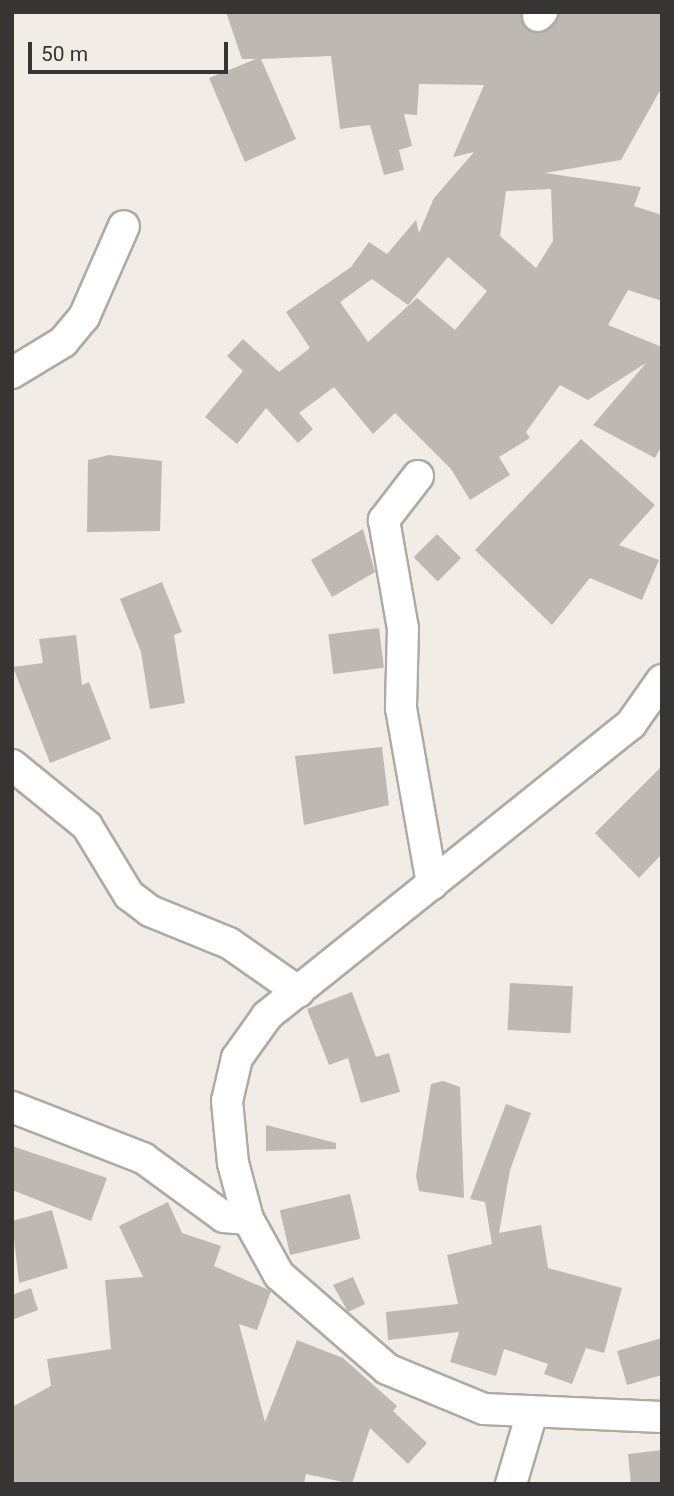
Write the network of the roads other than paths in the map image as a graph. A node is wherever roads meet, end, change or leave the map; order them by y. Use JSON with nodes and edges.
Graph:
{"nodes":[{"id":1,"x":124,"y":226,"type":"dead end"},
{"id":2,"x":12,"y":373,"type":"edge"},
{"id":3,"x":418,"y":476,"type":"dead end"},
{"id":4,"x":662,"y":680,"type":"edge"},
{"id":5,"x":12,"y":765,"type":"edge"},
{"id":6,"x":432,"y":884,"type":"junction"},
{"id":7,"x":299,"y":992,"type":"junction"},
{"id":8,"x":12,"y":1107,"type":"edge"},
{"id":9,"x":248,"y":1219,"type":"junction"},
{"id":10,"x":531,"y":1416,"type":"junction"},
{"id":11,"x":662,"y":1417,"type":"edge"},
{"id":12,"x":511,"y":1484,"type":"edge"}],
"edges":[{"from":1,"to":2,"type":"street"},
{"from":3,"to":6,"type":"street"},
{"from":4,"to":6,"type":"street"},
{"from":5,"to":7,"type":"street"},
{"from":6,"to":7,"type":"street"},
{"from":7,"to":9,"type":"street"},
{"from":8,"to":9,"type":"street"},
{"from":9,"to":10,"type":"street"},
{"from":10,"to":11,"type":"street"},
{"from":10,"to":12,"type":"street"}]}
